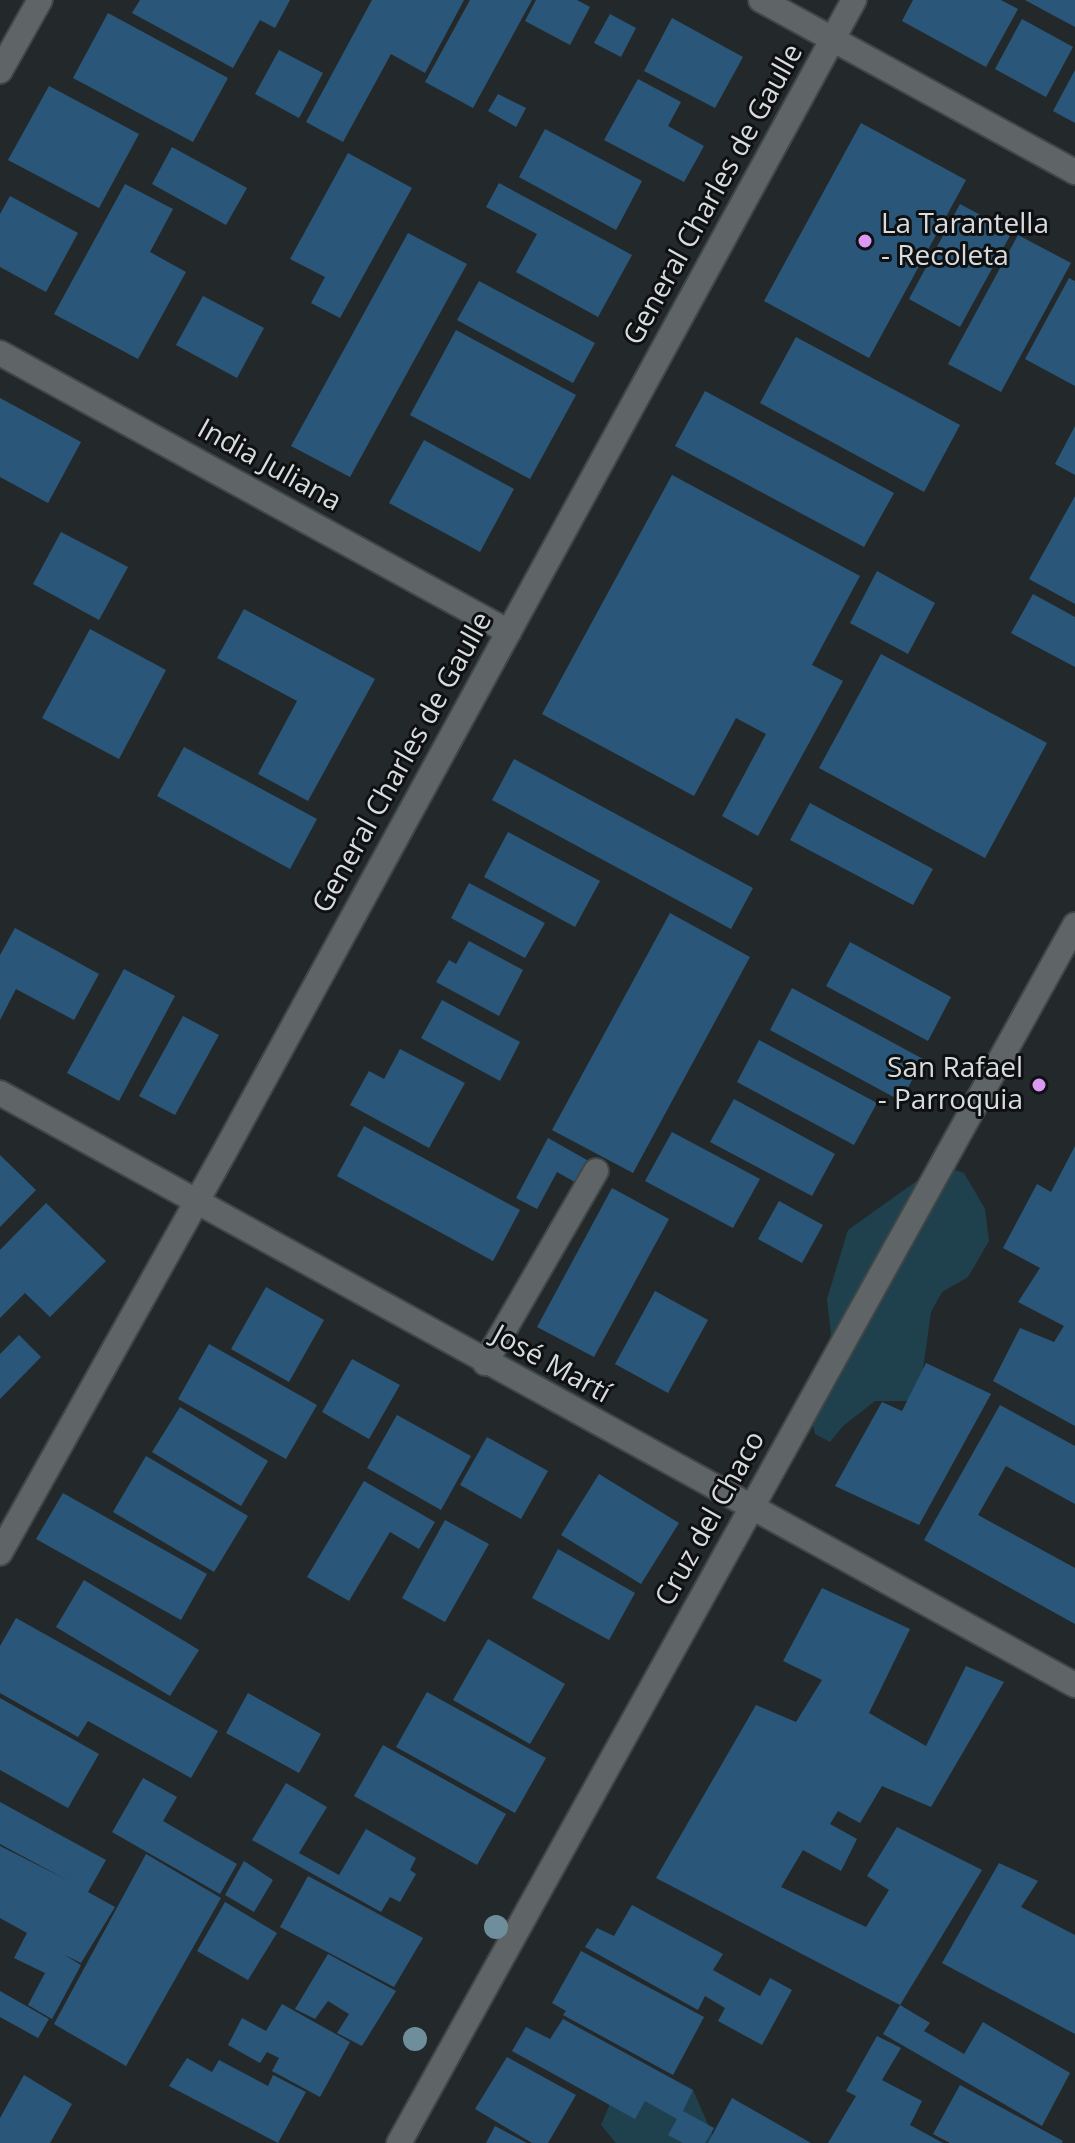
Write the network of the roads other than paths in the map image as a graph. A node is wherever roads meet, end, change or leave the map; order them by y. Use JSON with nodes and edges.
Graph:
{"nodes":[{"id":1,"x":40,"y":0,"type":"edge"},
{"id":2,"x":761,"y":0,"type":"edge"},
{"id":3,"x":854,"y":0,"type":"edge"},
{"id":4,"x":834,"y":38,"type":"junction"},
{"id":5,"x":0,"y":71,"type":"edge"},
{"id":6,"x":1075,"y":172,"type":"edge"},
{"id":7,"x":0,"y":353,"type":"edge"},
{"id":8,"x":509,"y":632,"type":"junction"},
{"id":9,"x":1075,"y":925,"type":"edge"},
{"id":10,"x":0,"y":1093,"type":"edge"},
{"id":11,"x":596,"y":1171,"type":"dead end"},
{"id":12,"x":195,"y":1204,"type":"junction"},
{"id":13,"x":485,"y":1363,"type":"junction"},
{"id":14,"x":751,"y":1508,"type":"junction"},
{"id":15,"x":0,"y":1553,"type":"edge"},
{"id":16,"x":1075,"y":1685,"type":"edge"},
{"id":17,"x":399,"y":2143,"type":"edge"}],
"edges":[{"from":1,"to":5,"type":"street"},
{"from":2,"to":4,"type":"street"},
{"from":3,"to":4,"type":"street","name":"General Charles de Gaulle"},
{"from":4,"to":6,"type":"street"},
{"from":4,"to":8,"type":"street","name":"General Charles de Gaulle"},
{"from":7,"to":8,"type":"street","name":"India Juliana"},
{"from":8,"to":12,"type":"street","name":"General Charles de Gaulle"},
{"from":9,"to":14,"type":"street","name":"Cruz del Chaco"},
{"from":10,"to":12,"type":"street","name":"José Martí"},
{"from":11,"to":13,"type":"street"},
{"from":12,"to":13,"type":"street","name":"José Martí"},
{"from":12,"to":15,"type":"street","name":"General Charles de Gaulle"},
{"from":13,"to":14,"type":"street","name":"José Martí"},
{"from":14,"to":16,"type":"street","name":"José Martí"},
{"from":14,"to":17,"type":"street","name":"Cruz del Chaco"}]}
